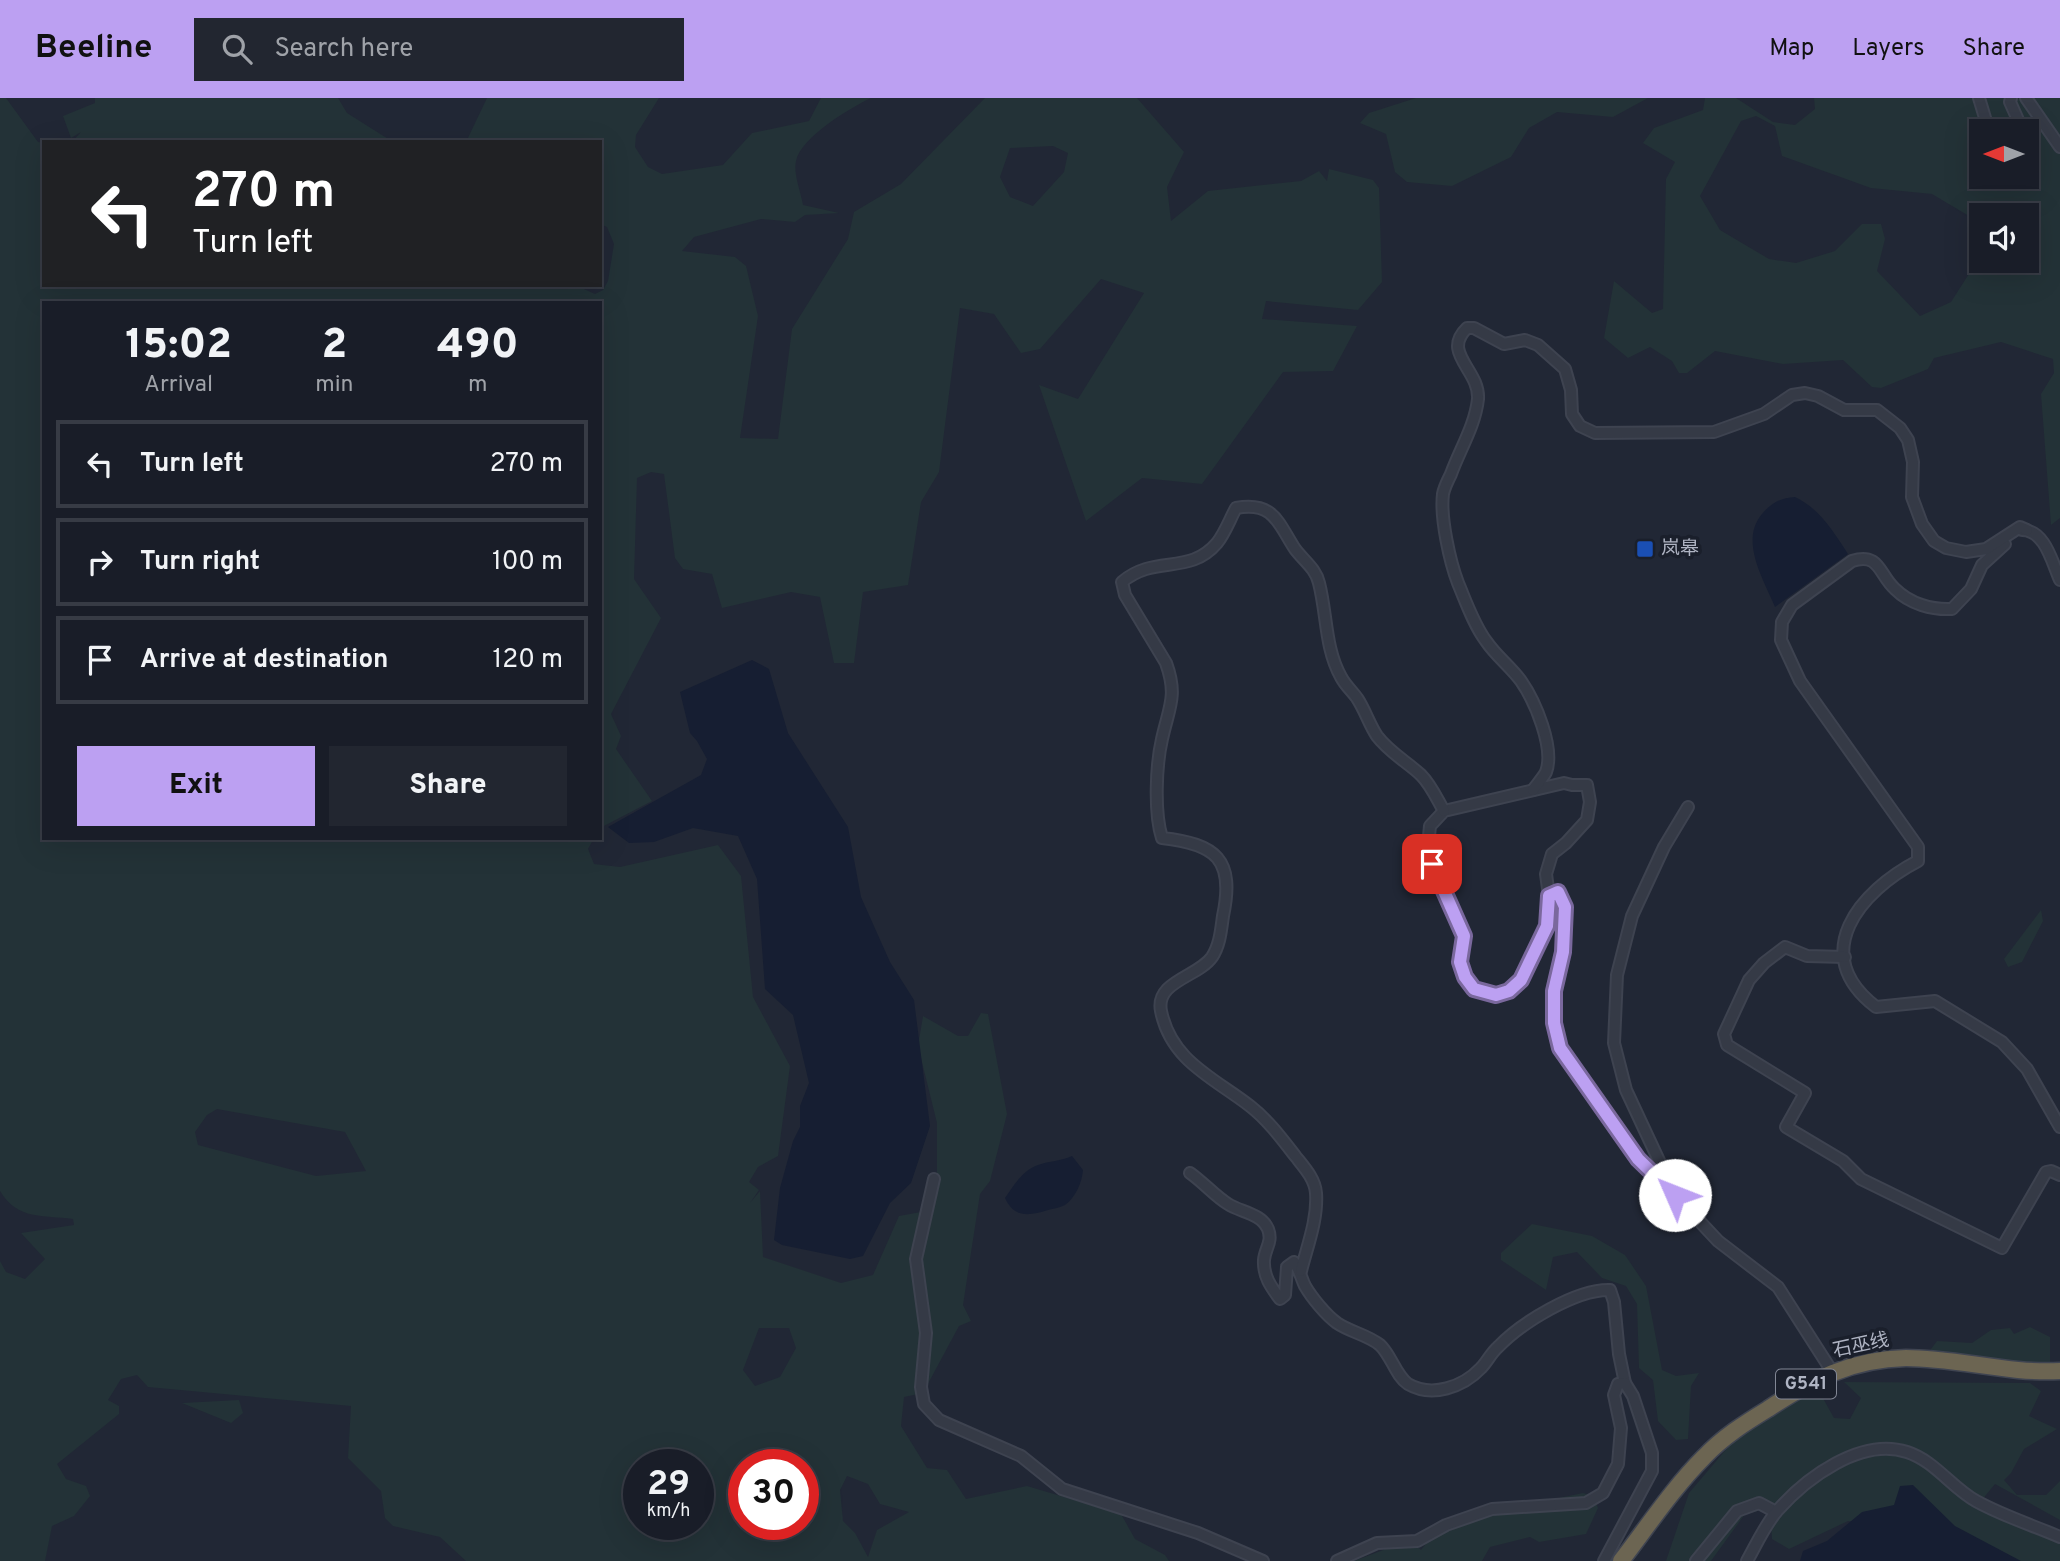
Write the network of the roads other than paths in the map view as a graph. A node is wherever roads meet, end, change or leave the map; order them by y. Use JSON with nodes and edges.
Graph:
{"nodes":[{"id":1,"x":1979,"y":98,"type":"edge"},
{"id":2,"x":2011,"y":98,"type":"edge"},
{"id":3,"x":2026,"y":98,"type":"edge"},
{"id":4,"x":1985,"y":119,"type":"edge"},
{"id":5,"x":2018,"y":119,"type":"edge"},
{"id":6,"x":2060,"y":147,"type":"edge"},
{"id":7,"x":2027,"y":530,"type":"junction"},
{"id":8,"x":2060,"y":580,"type":"edge"},
{"id":9,"x":1533,"y":790,"type":"junction"},
{"id":10,"x":1688,"y":807,"type":"dead end"},
{"id":11,"x":1444,"y":811,"type":"junction"},
{"id":12,"x":1549,"y":896,"type":"junction"},
{"id":13,"x":1845,"y":957,"type":"junction"},
{"id":14,"x":2060,"y":1128,"type":"edge"},
{"id":15,"x":1190,"y":1173,"type":"dead end"},
{"id":16,"x":2060,"y":1175,"type":"edge"},
{"id":17,"x":933,"y":1179,"type":"dead end"},
{"id":18,"x":1675,"y":1195,"type":"junction"},
{"id":19,"x":1301,"y":1272,"type":"junction"},
{"id":20,"x":2060,"y":1371,"type":"edge"},
{"id":21,"x":1833,"y":1373,"type":"junction"},
{"id":22,"x":1625,"y":1383,"type":"junction"},
{"id":23,"x":1776,"y":1512,"type":"junction"},
{"id":24,"x":2060,"y":1537,"type":"edge"},
{"id":25,"x":1263,"y":1561,"type":"edge"},
{"id":26,"x":1336,"y":1561,"type":"edge"},
{"id":27,"x":1604,"y":1561,"type":"edge"},
{"id":28,"x":1621,"y":1561,"type":"edge"},
{"id":29,"x":1696,"y":1561,"type":"edge"},
{"id":30,"x":1747,"y":1561,"type":"edge"}],
"edges":[{"from":1,"to":4,"type":"street"},
{"from":2,"to":5,"type":"street"},
{"from":3,"to":6,"type":"street"},
{"from":7,"to":8,"type":"street"},
{"from":7,"to":9,"type":"street"},
{"from":7,"to":13,"type":"street"},
{"from":9,"to":11,"type":"street"},
{"from":9,"to":12,"type":"street"},
{"from":10,"to":18,"type":"street"},
{"from":11,"to":12,"type":"street"},
{"from":11,"to":19,"type":"street"},
{"from":12,"to":18,"type":"street"},
{"from":13,"to":14,"type":"street"},
{"from":13,"to":16,"type":"street"},
{"from":15,"to":19,"type":"street"},
{"from":17,"to":25,"type":"street"},
{"from":18,"to":21,"type":"street"},
{"from":19,"to":22,"type":"street"},
{"from":20,"to":21,"type":"highway","name":"石巫线","number":"G541"},
{"from":21,"to":28,"type":"highway","name":"石巫线","number":"G541"},
{"from":22,"to":26,"type":"street"},
{"from":22,"to":27,"type":"street"},
{"from":23,"to":24,"type":"street"},
{"from":23,"to":29,"type":"street"},
{"from":23,"to":30,"type":"street"}]}
